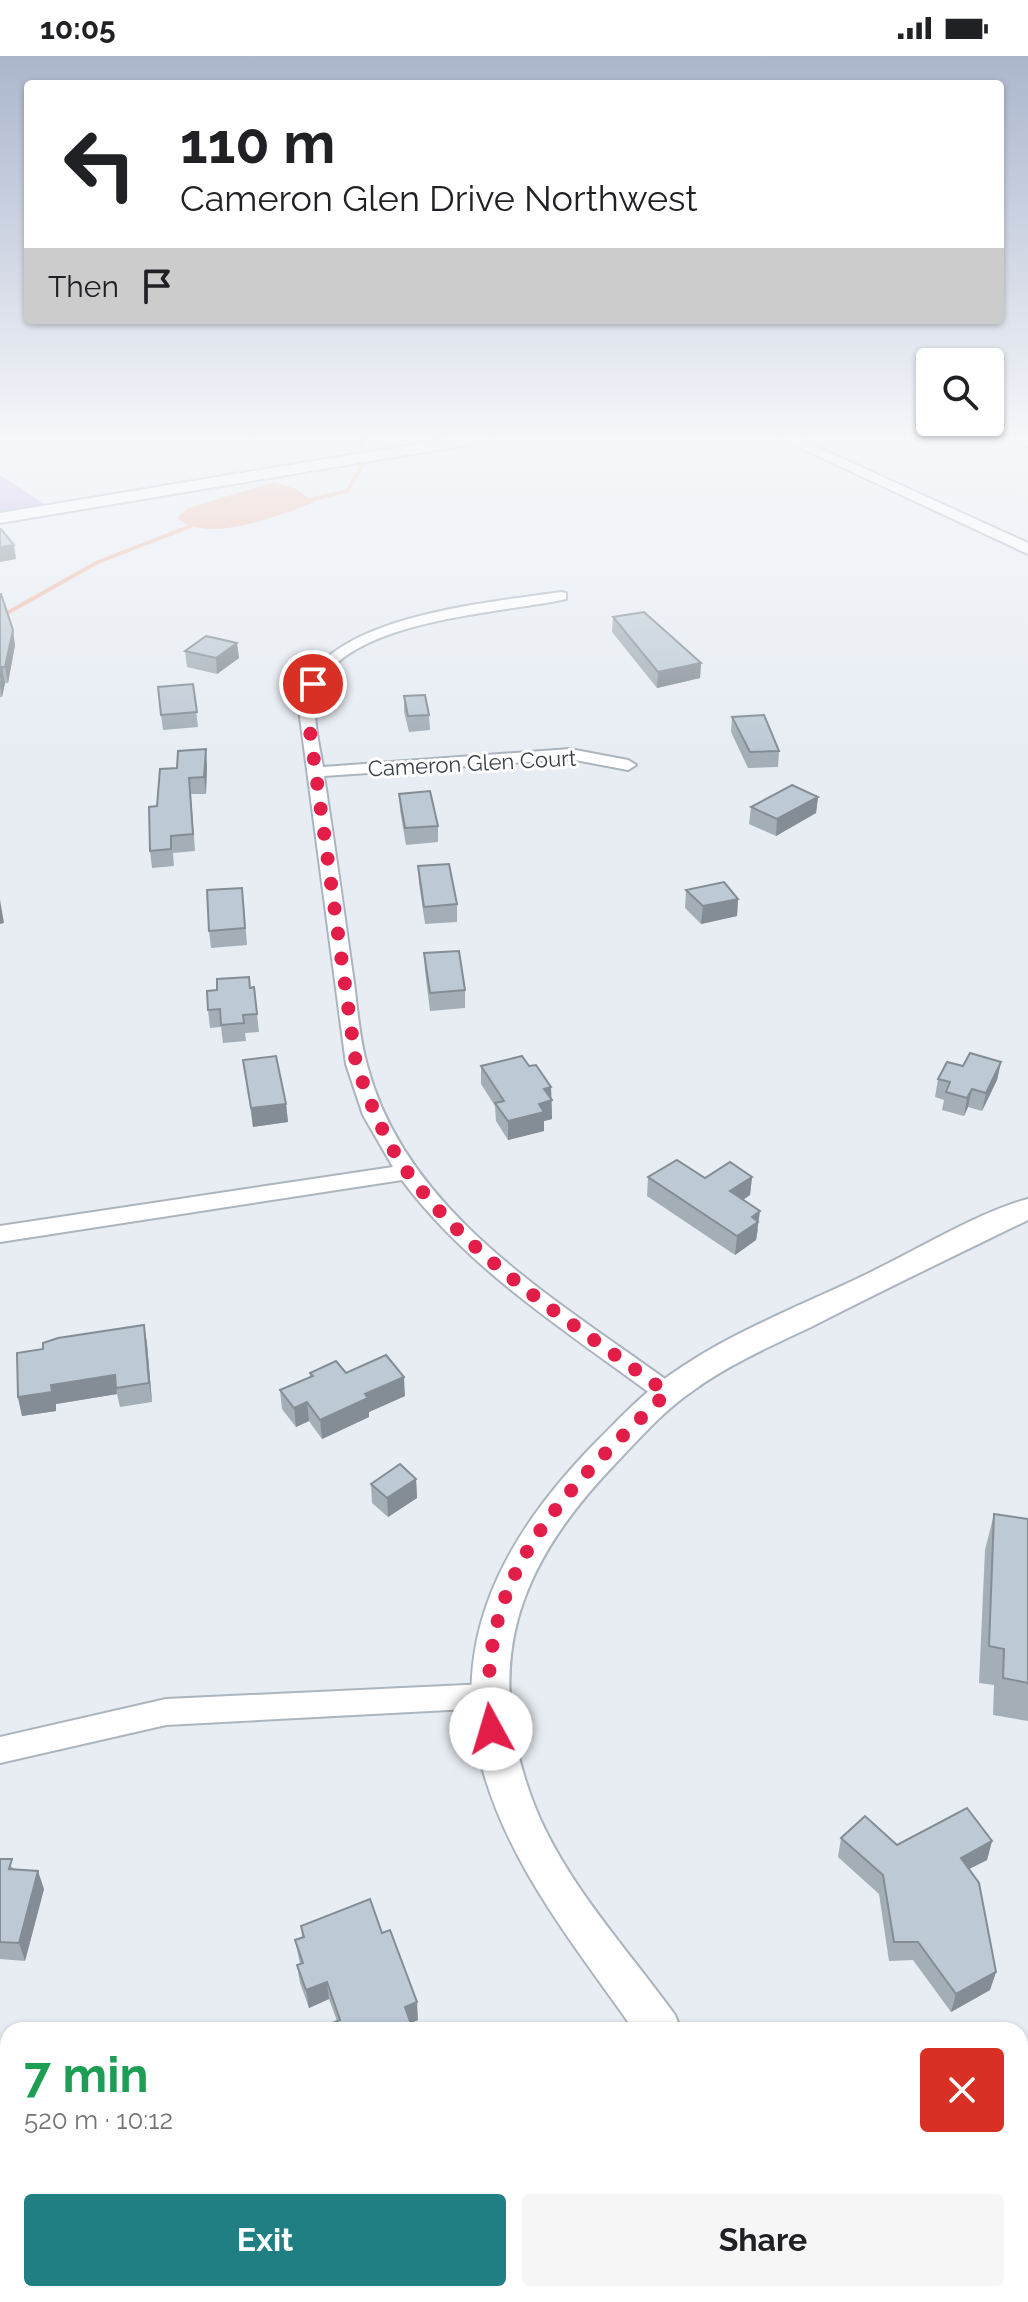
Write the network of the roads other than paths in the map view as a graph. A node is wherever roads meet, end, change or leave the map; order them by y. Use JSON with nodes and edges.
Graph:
{"nodes":[{"id":1,"x":561,"y":596,"type":"dead end"},
{"id":2,"x":628,"y":765,"type":"dead end"},
{"id":3,"x":315,"y":772,"type":"junction"},
{"id":4,"x":407,"y":1172,"type":"junction"},
{"id":5,"x":1028,"y":1208,"type":"edge"},
{"id":6,"x":0,"y":1234,"type":"edge"},
{"id":7,"x":667,"y":1393,"type":"junction"},
{"id":8,"x":487,"y":1696,"type":"junction"},
{"id":9,"x":0,"y":1750,"type":"edge"},
{"id":10,"x":655,"y":2022,"type":"edge"}],
"edges":[{"from":1,"to":3,"type":"street"},
{"from":2,"to":3,"type":"street","name":"Cameron Glen Court"},
{"from":3,"to":4,"type":"street"},
{"from":4,"to":6,"type":"street"},
{"from":4,"to":7,"type":"street"},
{"from":5,"to":7,"type":"street"},
{"from":7,"to":8,"type":"street"},
{"from":8,"to":9,"type":"street"},
{"from":8,"to":10,"type":"street"}]}
